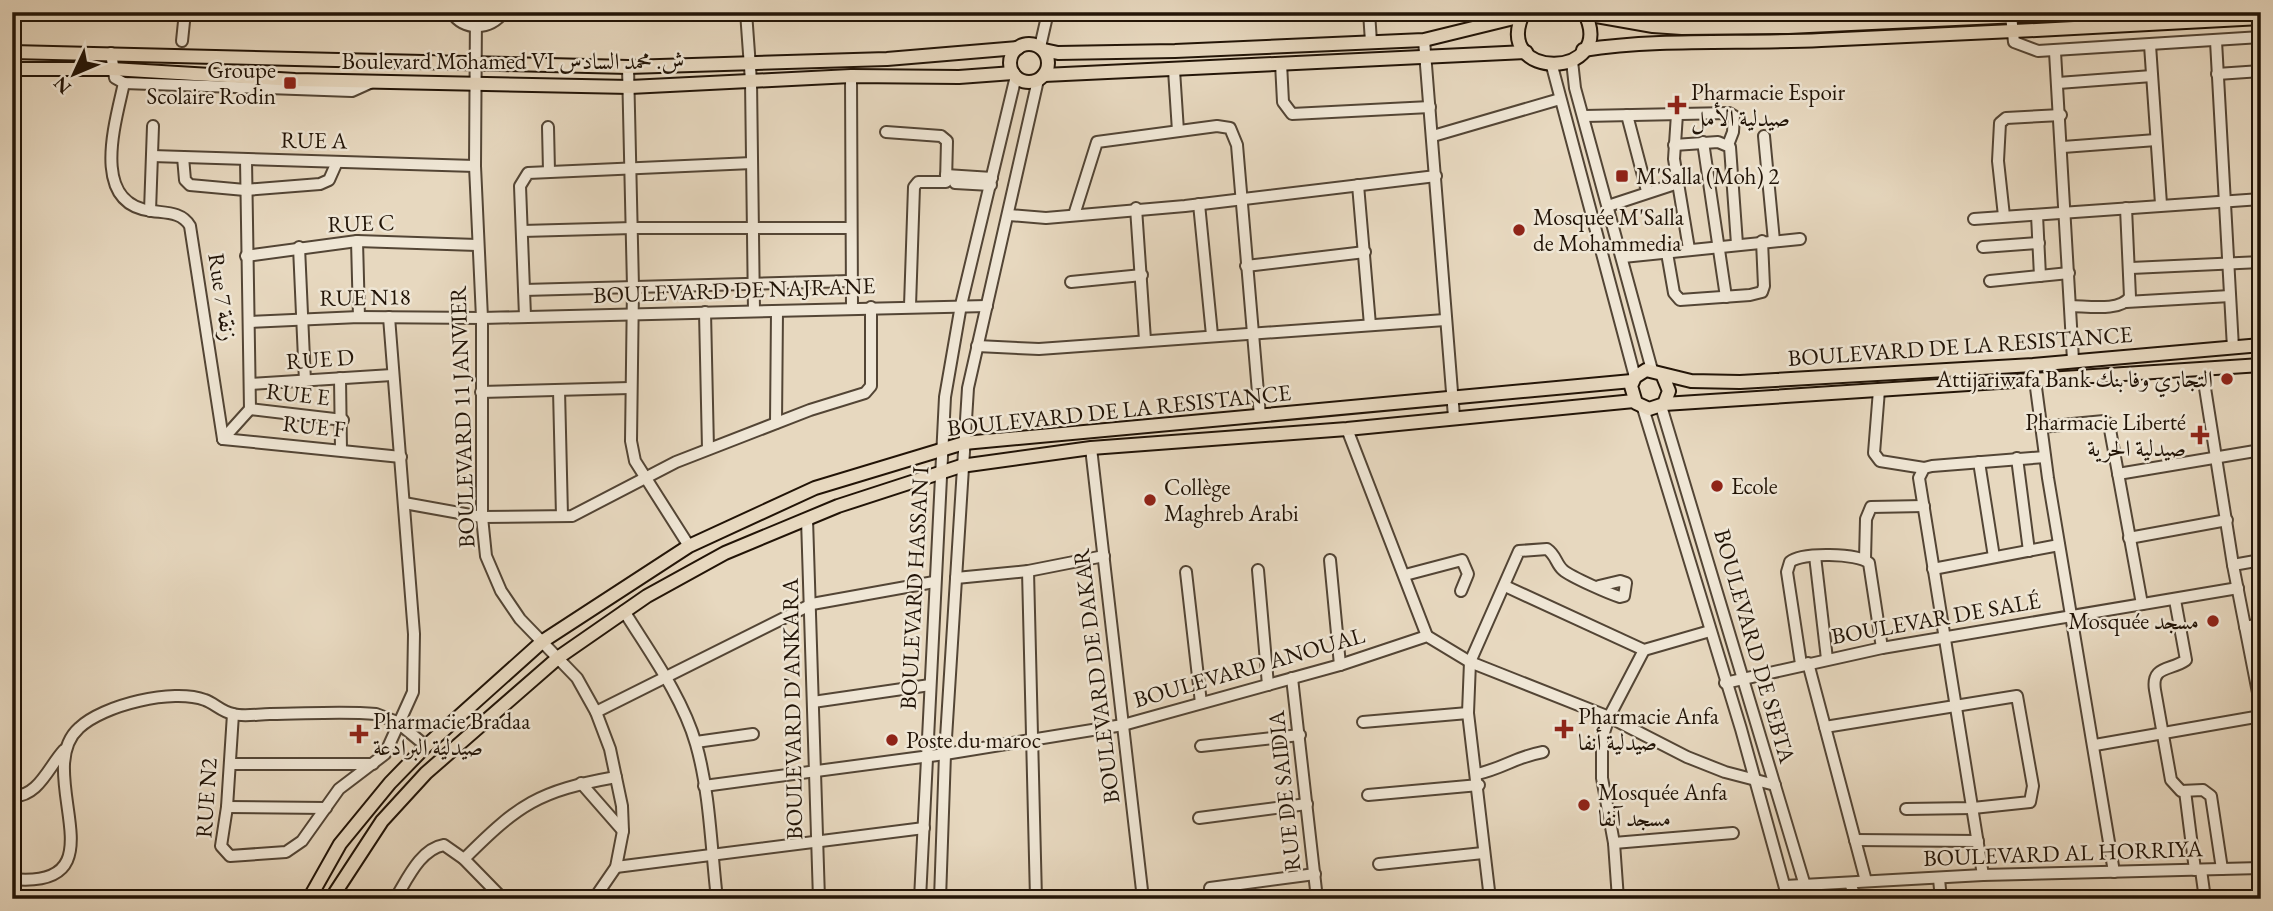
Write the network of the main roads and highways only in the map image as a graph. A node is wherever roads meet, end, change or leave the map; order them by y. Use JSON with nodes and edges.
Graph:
{"nodes":[{"id":1,"x":2103,"y":12,"type":"edge"},
{"id":2,"x":1584,"y":13,"type":"edge"},
{"id":3,"x":1523,"y":14,"type":"edge"},
{"id":4,"x":1917,"y":16,"type":"edge"},
{"id":5,"x":2261,"y":18,"type":"edge"},
{"id":6,"x":1018,"y":48,"type":"junction"},
{"id":7,"x":1042,"y":49,"type":"junction"},
{"id":8,"x":1583,"y":50,"type":"junction"},
{"id":9,"x":12,"y":52,"type":"edge"},
{"id":10,"x":1526,"y":52,"type":"junction"},
{"id":11,"x":12,"y":69,"type":"edge"},
{"id":12,"x":1014,"y":75,"type":"junction"},
{"id":13,"x":1041,"y":78,"type":"junction"},
{"id":14,"x":2261,"y":345,"type":"edge"},
{"id":15,"x":2261,"y":365,"type":"edge"},
{"id":16,"x":1657,"y":372,"type":"junction"},
{"id":17,"x":1634,"y":379,"type":"junction"},
{"id":18,"x":1639,"y":405,"type":"junction"},
{"id":19,"x":1662,"y":405,"type":"junction"},
{"id":20,"x":309,"y":899,"type":"edge"},
{"id":21,"x":331,"y":899,"type":"edge"}],
"edges":[{"from":1,"to":4,"type":"main road"},
{"from":2,"to":4,"type":"main road"},
{"from":2,"to":8,"type":"main road"},
{"from":3,"to":7,"type":"main road"},
{"from":3,"to":10,"type":"main road"},
{"from":5,"to":8,"type":"main road"},
{"from":6,"to":7,"type":"main road"},
{"from":6,"to":9,"type":"main road","name":"Boulevard Mohamed VI ش. محمد السادس"},
{"from":6,"to":12,"type":"main road"},
{"from":7,"to":13,"type":"main road"},
{"from":8,"to":10,"type":"main road"},
{"from":10,"to":13,"type":"main road"},
{"from":11,"to":12,"type":"main road","name":"Boulevard Mohamed VI ش. محمد السادس"},
{"from":12,"to":13,"type":"main road"},
{"from":14,"to":16,"type":"main road","name":"BOULEVARD DE LA RESISTANCE"},
{"from":15,"to":19,"type":"main road","name":"BOULEVARD DE LA RESISTANCE"},
{"from":16,"to":17,"type":"main road"},
{"from":16,"to":19,"type":"main road"},
{"from":17,"to":18,"type":"main road"},
{"from":17,"to":20,"type":"main road","name":"BOULEVARD DE LA RESISTANCE"},
{"from":18,"to":19,"type":"main road"},
{"from":18,"to":21,"type":"main road","name":"BOULEVARD DE LA RESISTANCE"}]}
